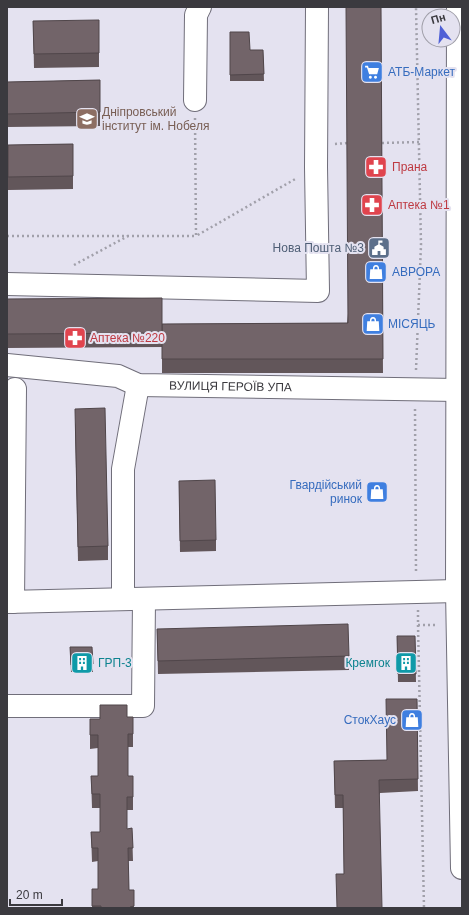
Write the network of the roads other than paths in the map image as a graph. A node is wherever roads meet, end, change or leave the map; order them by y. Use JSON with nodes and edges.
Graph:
{"nodes":[{"id":1,"x":200,"y":7,"type":"edge"},
{"id":2,"x":317,"y":7,"type":"edge"},
{"id":3,"x":458,"y":7,"type":"edge"},
{"id":4,"x":195,"y":100,"type":"road end"},
{"id":5,"x":7,"y":284,"type":"edge"},
{"id":6,"x":7,"y":366,"type":"edge"},
{"id":7,"x":138,"y":385,"type":"junction"},
{"id":8,"x":15,"y":389,"type":"dead end"},
{"id":9,"x":457,"y":390,"type":"junction"},
{"id":10,"x":457,"y":591,"type":"junction"},
{"id":11,"x":133,"y":599,"type":"junction"},
{"id":12,"x":10,"y":602,"type":"edge"},
{"id":13,"x":7,"y":706,"type":"edge"},
{"id":14,"x":462,"y":868,"type":"edge"}],
"edges":[{"from":1,"to":4,"type":"main road"},
{"from":2,"to":5,"type":"main road"},
{"from":3,"to":9,"type":"main road"},
{"from":6,"to":7,"type":"main road","name":"ВУЛИЦЯ ГЕРОЇВ УПА"},
{"from":7,"to":9,"type":"main road","name":"ВУЛИЦЯ ГЕРОЇВ УПА"},
{"from":7,"to":11,"type":"main road"},
{"from":8,"to":12,"type":"main road"},
{"from":9,"to":10,"type":"main road"},
{"from":10,"to":11,"type":"main road"},
{"from":10,"to":14,"type":"main road"},
{"from":11,"to":12,"type":"main road"},
{"from":11,"to":13,"type":"main road"}]}
